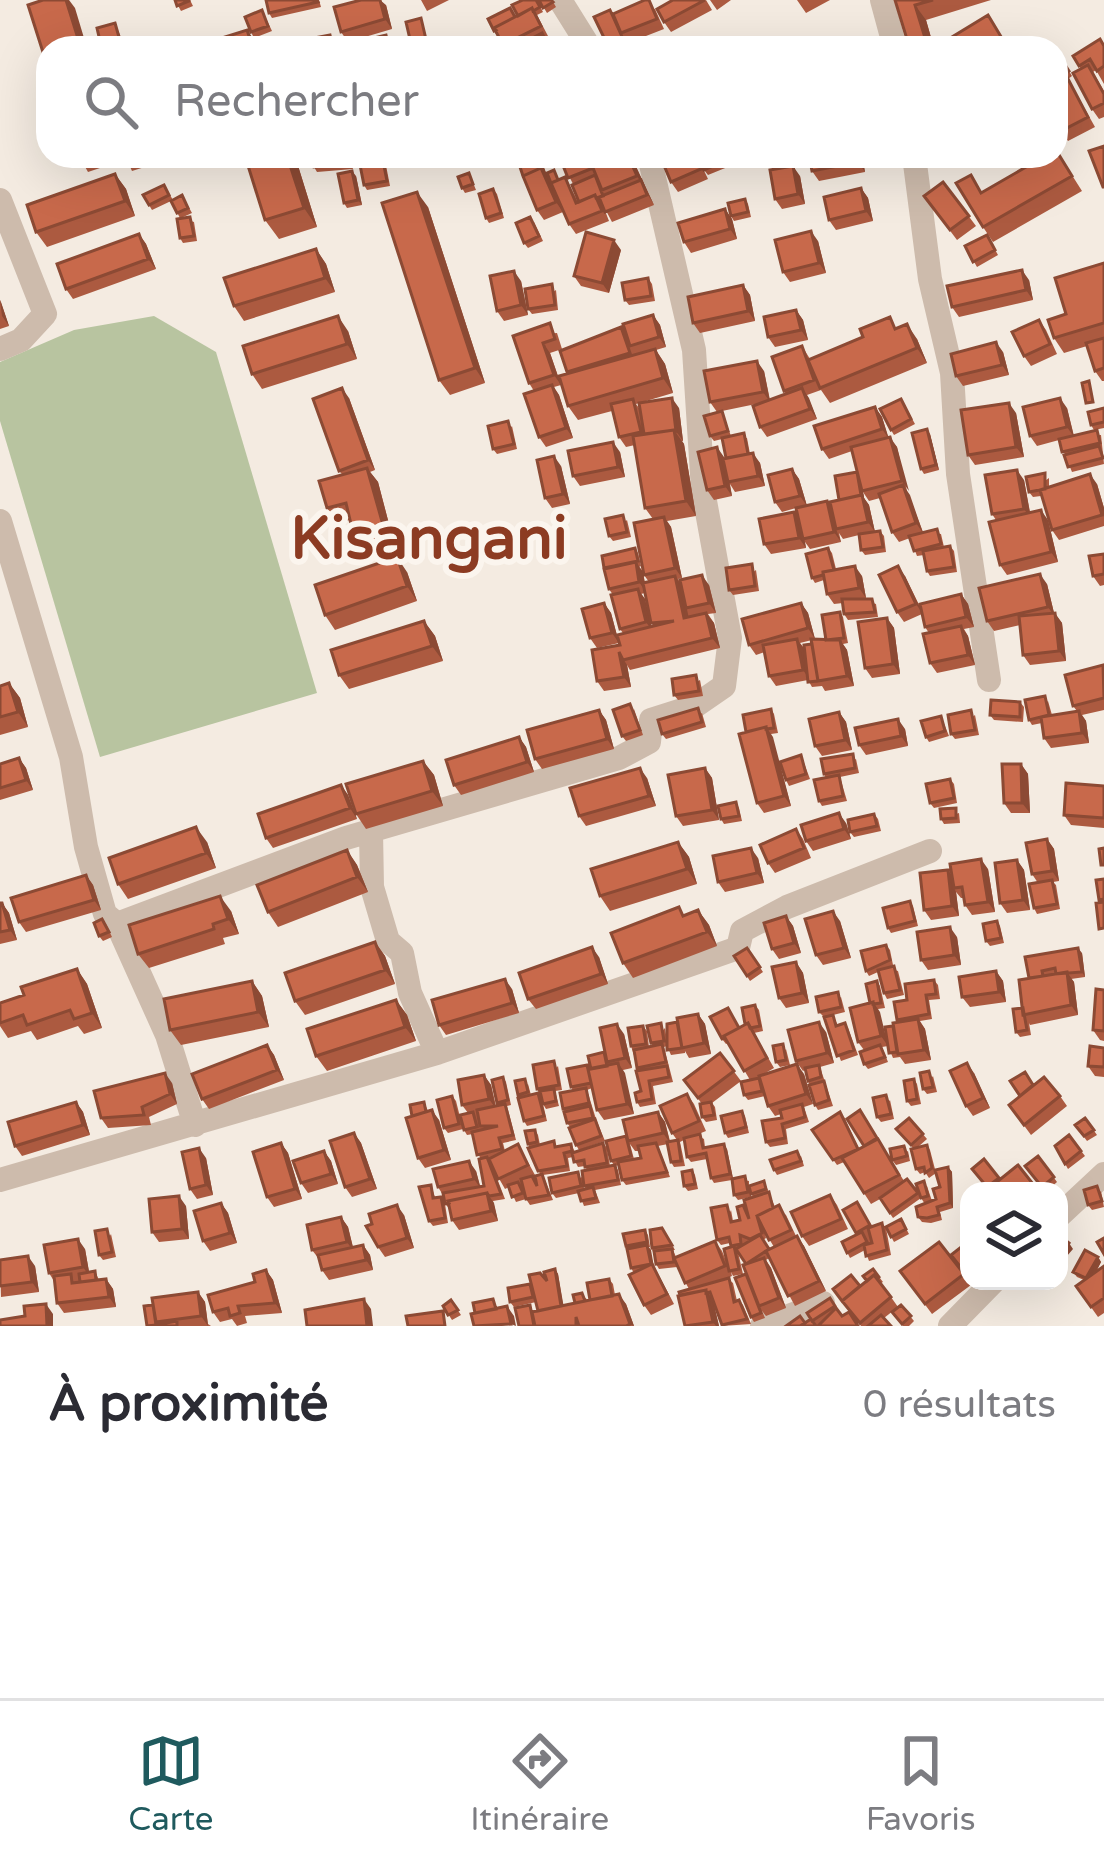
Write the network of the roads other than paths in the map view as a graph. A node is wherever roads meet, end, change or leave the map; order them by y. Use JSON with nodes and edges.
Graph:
{"nodes":[{"id":1,"x":560,"y":0,"type":"edge"},
{"id":2,"x":882,"y":0,"type":"edge"},
{"id":3,"x":582,"y":36,"type":"edge"},
{"id":4,"x":892,"y":36,"type":"edge"},
{"id":5,"x":652,"y":168,"type":"edge"},
{"id":6,"x":916,"y":168,"type":"edge"},
{"id":7,"x":0,"y":200,"type":"edge"},
{"id":8,"x":0,"y":349,"type":"edge"},
{"id":9,"x":0,"y":521,"type":"edge"},
{"id":10,"x":988,"y":680,"type":"dead end"},
{"id":11,"x":370,"y":831,"type":"junction"},
{"id":12,"x":930,"y":851,"type":"dead end"},
{"id":13,"x":117,"y":924,"type":"junction"},
{"id":14,"x":437,"y":1053,"type":"junction"},
{"id":15,"x":195,"y":1125,"type":"junction"},
{"id":16,"x":1104,"y":1174,"type":"edge"},
{"id":17,"x":0,"y":1180,"type":"edge"},
{"id":18,"x":1068,"y":1208,"type":"edge"},
{"id":19,"x":985,"y":1290,"type":"edge"},
{"id":20,"x":823,"y":1304,"type":"edge"},
{"id":21,"x":762,"y":1326,"type":"edge"},
{"id":22,"x":950,"y":1326,"type":"edge"}],
"edges":[{"from":1,"to":3,"type":"street"},
{"from":2,"to":4,"type":"street"},
{"from":5,"to":11,"type":"street"},
{"from":6,"to":10,"type":"street"},
{"from":7,"to":8,"type":"street"},
{"from":9,"to":13,"type":"street"},
{"from":11,"to":13,"type":"street"},
{"from":11,"to":14,"type":"street"},
{"from":12,"to":14,"type":"street"},
{"from":13,"to":15,"type":"street"},
{"from":14,"to":15,"type":"street"},
{"from":15,"to":17,"type":"street"},
{"from":16,"to":18,"type":"street"},
{"from":19,"to":22,"type":"street"},
{"from":20,"to":21,"type":"street"}]}
